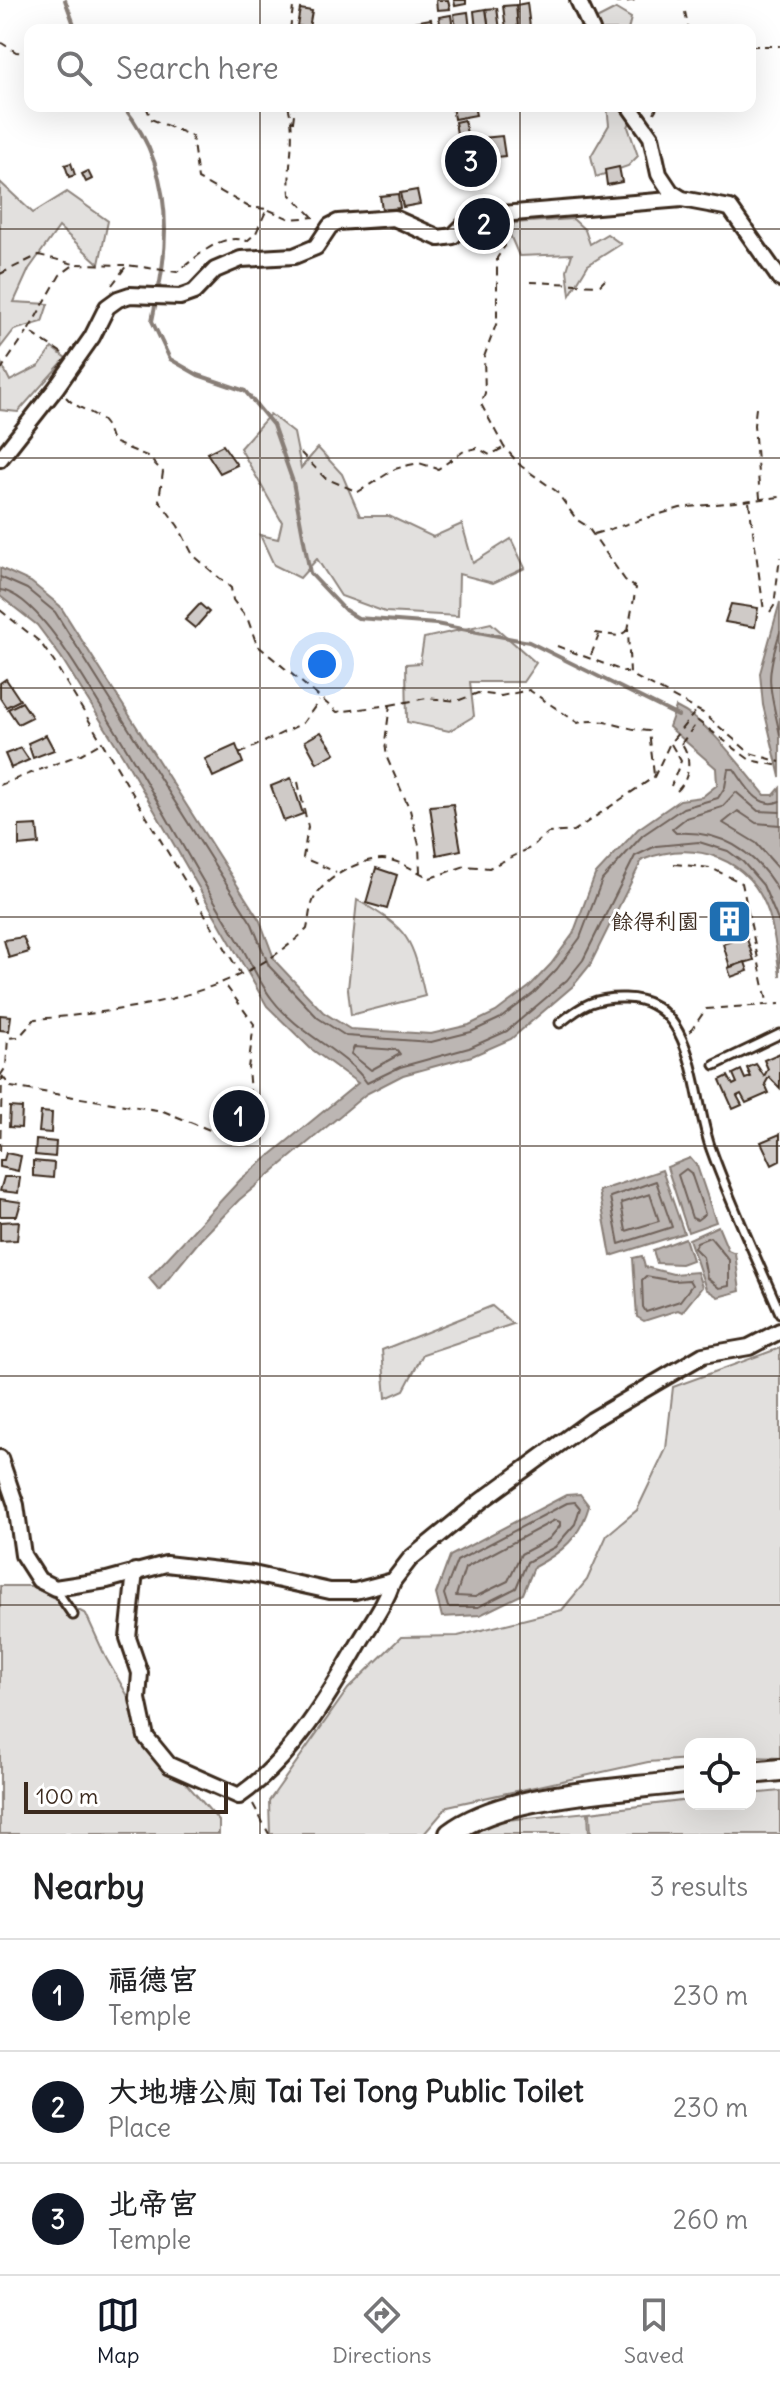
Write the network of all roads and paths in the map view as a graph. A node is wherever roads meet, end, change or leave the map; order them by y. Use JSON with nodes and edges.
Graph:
{"nodes":[{"id":1,"x":294,"y":0,"type":"edge"},
{"id":2,"x":578,"y":0,"type":"edge"},
{"id":3,"x":614,"y":0,"type":"edge"},
{"id":4,"x":636,"y":0,"type":"edge"},
{"id":5,"x":685,"y":12,"type":"dead end"},
{"id":6,"x":291,"y":24,"type":"edge"},
{"id":7,"x":589,"y":24,"type":"edge"},
{"id":8,"x":688,"y":24,"type":"edge"},
{"id":9,"x":0,"y":42,"type":"edge"},
{"id":10,"x":756,"y":46,"type":"edge"},
{"id":11,"x":780,"y":46,"type":"edge"},
{"id":12,"x":24,"y":53,"type":"edge"},
{"id":13,"x":148,"y":112,"type":"edge"},
{"id":14,"x":290,"y":112,"type":"edge"},
{"id":15,"x":294,"y":112,"type":"edge"},
{"id":16,"x":633,"y":112,"type":"edge"},
{"id":17,"x":293,"y":124,"type":"junction"},
{"id":18,"x":659,"y":174,"type":"junction"},
{"id":19,"x":682,"y":199,"type":"junction"},
{"id":20,"x":638,"y":203,"type":"junction"},
{"id":21,"x":267,"y":209,"type":"junction"},
{"id":22,"x":497,"y":214,"type":"junction"},
{"id":23,"x":314,"y":217,"type":"junction"},
{"id":24,"x":330,"y":226,"type":"junction"},
{"id":25,"x":773,"y":256,"type":"edge"},
{"id":26,"x":75,"y":264,"type":"junction"},
{"id":27,"x":127,"y":265,"type":"junction"},
{"id":28,"x":0,"y":274,"type":"edge"},
{"id":29,"x":780,"y":279,"type":"edge"},
{"id":30,"x":605,"y":280,"type":"dead end"},
{"id":31,"x":530,"y":282,"type":"dead end"},
{"id":32,"x":107,"y":307,"type":"junction"},
{"id":33,"x":28,"y":331,"type":"junction"},
{"id":34,"x":0,"y":371,"type":"edge"},
{"id":35,"x":61,"y":382,"type":"junction"},
{"id":36,"x":756,"y":408,"type":"dead end"},
{"id":37,"x":504,"y":447,"type":"junction"},
{"id":38,"x":301,"y":453,"type":"dead end"},
{"id":39,"x":0,"y":459,"type":"edge"},
{"id":40,"x":780,"y":497,"type":"edge"},
{"id":41,"x":760,"y":499,"type":"junction"},
{"id":42,"x":749,"y":500,"type":"junction"},
{"id":43,"x":593,"y":535,"type":"junction"},
{"id":44,"x":780,"y":557,"type":"edge"},
{"id":45,"x":0,"y":610,"type":"edge"},
{"id":46,"x":764,"y":611,"type":"dead end"},
{"id":47,"x":770,"y":612,"type":"dead end"},
{"id":48,"x":628,"y":630,"type":"junction"},
{"id":49,"x":557,"y":646,"type":"dead end"},
{"id":50,"x":590,"y":657,"type":"junction"},
{"id":51,"x":630,"y":674,"type":"junction"},
{"id":52,"x":320,"y":700,"type":"junction"},
{"id":53,"x":390,"y":705,"type":"junction"},
{"id":54,"x":696,"y":711,"type":"junction"},
{"id":55,"x":102,"y":743,"type":"junction"},
{"id":56,"x":670,"y":743,"type":"junction"},
{"id":57,"x":681,"y":744,"type":"junction"},
{"id":58,"x":239,"y":754,"type":"dead end"},
{"id":59,"x":770,"y":764,"type":"junction"},
{"id":60,"x":780,"y":764,"type":"edge"},
{"id":61,"x":654,"y":777,"type":"junction"},
{"id":62,"x":298,"y":782,"type":"dead end"},
{"id":63,"x":0,"y":785,"type":"edge"},
{"id":64,"x":671,"y":786,"type":"dead end"},
{"id":65,"x":677,"y":791,"type":"dead end"},
{"id":66,"x":674,"y":864,"type":"dead end"},
{"id":67,"x":337,"y":873,"type":"junction"},
{"id":68,"x":420,"y":873,"type":"junction"},
{"id":69,"x":241,"y":974,"type":"junction"},
{"id":70,"x":224,"y":983,"type":"junction"},
{"id":71,"x":780,"y":1004,"type":"edge"},
{"id":72,"x":768,"y":1006,"type":"junction"},
{"id":73,"x":560,"y":1023,"type":"dead end"},
{"id":74,"x":780,"y":1034,"type":"edge"},
{"id":75,"x":684,"y":1039,"type":"junction"},
{"id":76,"x":715,"y":1065,"type":"dead end"},
{"id":77,"x":1,"y":1076,"type":"edge"},
{"id":78,"x":0,"y":1151,"type":"edge"},
{"id":79,"x":780,"y":1313,"type":"edge"},
{"id":80,"x":780,"y":1331,"type":"edge"},
{"id":81,"x":0,"y":1458,"type":"edge"},
{"id":82,"x":135,"y":1571,"type":"junction"},
{"id":83,"x":393,"y":1581,"type":"junction"},
{"id":84,"x":55,"y":1588,"type":"junction"},
{"id":85,"x":73,"y":1615,"type":"dead end"},
{"id":86,"x":780,"y":1770,"type":"edge"},
{"id":87,"x":756,"y":1772,"type":"edge"},
{"id":88,"x":684,"y":1782,"type":"edge"},
{"id":89,"x":244,"y":1793,"type":"junction"},
{"id":90,"x":269,"y":1834,"type":"edge"},
{"id":91,"x":450,"y":1834,"type":"edge"}],
"edges":[{"from":1,"to":6,"type":"path"},
{"from":2,"to":7,"type":"street"},
{"from":3,"to":4,"type":"path"},
{"from":5,"to":8,"type":"path"},
{"from":9,"to":12,"type":"path"},
{"from":10,"to":11,"type":"path"},
{"from":13,"to":21,"type":"path"},
{"from":14,"to":17,"type":"path"},
{"from":15,"to":17,"type":"path"},
{"from":16,"to":18,"type":"street"},
{"from":17,"to":23,"type":"path"},
{"from":18,"to":19,"type":"street"},
{"from":18,"to":20,"type":"street"},
{"from":19,"to":20,"type":"street"},
{"from":19,"to":25,"type":"street"},
{"from":20,"to":22,"type":"street"},
{"from":21,"to":23,"type":"path"},
{"from":21,"to":27,"type":"path"},
{"from":22,"to":24,"type":"street"},
{"from":22,"to":37,"type":"path"},
{"from":23,"to":24,"type":"path"},
{"from":24,"to":32,"type":"street"},
{"from":25,"to":29,"type":"street"},
{"from":26,"to":27,"type":"path"},
{"from":26,"to":28,"type":"path"},
{"from":26,"to":33,"type":"path"},
{"from":27,"to":32,"type":"path"},
{"from":30,"to":31,"type":"path"},
{"from":32,"to":35,"type":"street"},
{"from":33,"to":34,"type":"path"},
{"from":33,"to":35,"type":"path"},
{"from":35,"to":39,"type":"street"},
{"from":35,"to":52,"type":"path"},
{"from":36,"to":41,"type":"path"},
{"from":37,"to":38,"type":"path"},
{"from":37,"to":43,"type":"path"},
{"from":40,"to":41,"type":"path"},
{"from":41,"to":42,"type":"path"},
{"from":42,"to":43,"type":"path"},
{"from":42,"to":46,"type":"path"},
{"from":43,"to":48,"type":"path"},
{"from":44,"to":47,"type":"path"},
{"from":45,"to":55,"type":"path"},
{"from":48,"to":50,"type":"path"},
{"from":48,"to":51,"type":"path"},
{"from":49,"to":50,"type":"path"},
{"from":50,"to":51,"type":"path"},
{"from":51,"to":54,"type":"path"},
{"from":52,"to":53,"type":"path"},
{"from":52,"to":58,"type":"path"},
{"from":53,"to":61,"type":"path"},
{"from":53,"to":68,"type":"path"},
{"from":54,"to":56,"type":"path"},
{"from":54,"to":59,"type":"path"},
{"from":55,"to":63,"type":"path"},
{"from":55,"to":69,"type":"path"},
{"from":56,"to":57,"type":"path"},
{"from":56,"to":61,"type":"path"},
{"from":56,"to":64,"type":"path"},
{"from":57,"to":59,"type":"path"},
{"from":57,"to":65,"type":"path"},
{"from":59,"to":60,"type":"path"},
{"from":61,"to":68,"type":"path"},
{"from":62,"to":67,"type":"path"},
{"from":66,"to":72,"type":"path"},
{"from":67,"to":68,"type":"path"},
{"from":67,"to":69,"type":"path"},
{"from":69,"to":70,"type":"path"},
{"from":70,"to":77,"type":"path"},
{"from":70,"to":77,"type":"path"},
{"from":71,"to":72,"type":"path"},
{"from":72,"to":75,"type":"path"},
{"from":73,"to":75,"type":"lane"},
{"from":74,"to":76,"type":"lane"},
{"from":75,"to":79,"type":"lane"},
{"from":77,"to":78,"type":"path"},
{"from":80,"to":83,"type":"street"},
{"from":81,"to":84,"type":"street"},
{"from":82,"to":83,"type":"street"},
{"from":82,"to":84,"type":"street"},
{"from":82,"to":89,"type":"street"},
{"from":83,"to":89,"type":"street"},
{"from":84,"to":85,"type":"lane"},
{"from":86,"to":87,"type":"main road"},
{"from":88,"to":91,"type":"main road"},
{"from":89,"to":90,"type":"path"}]}
